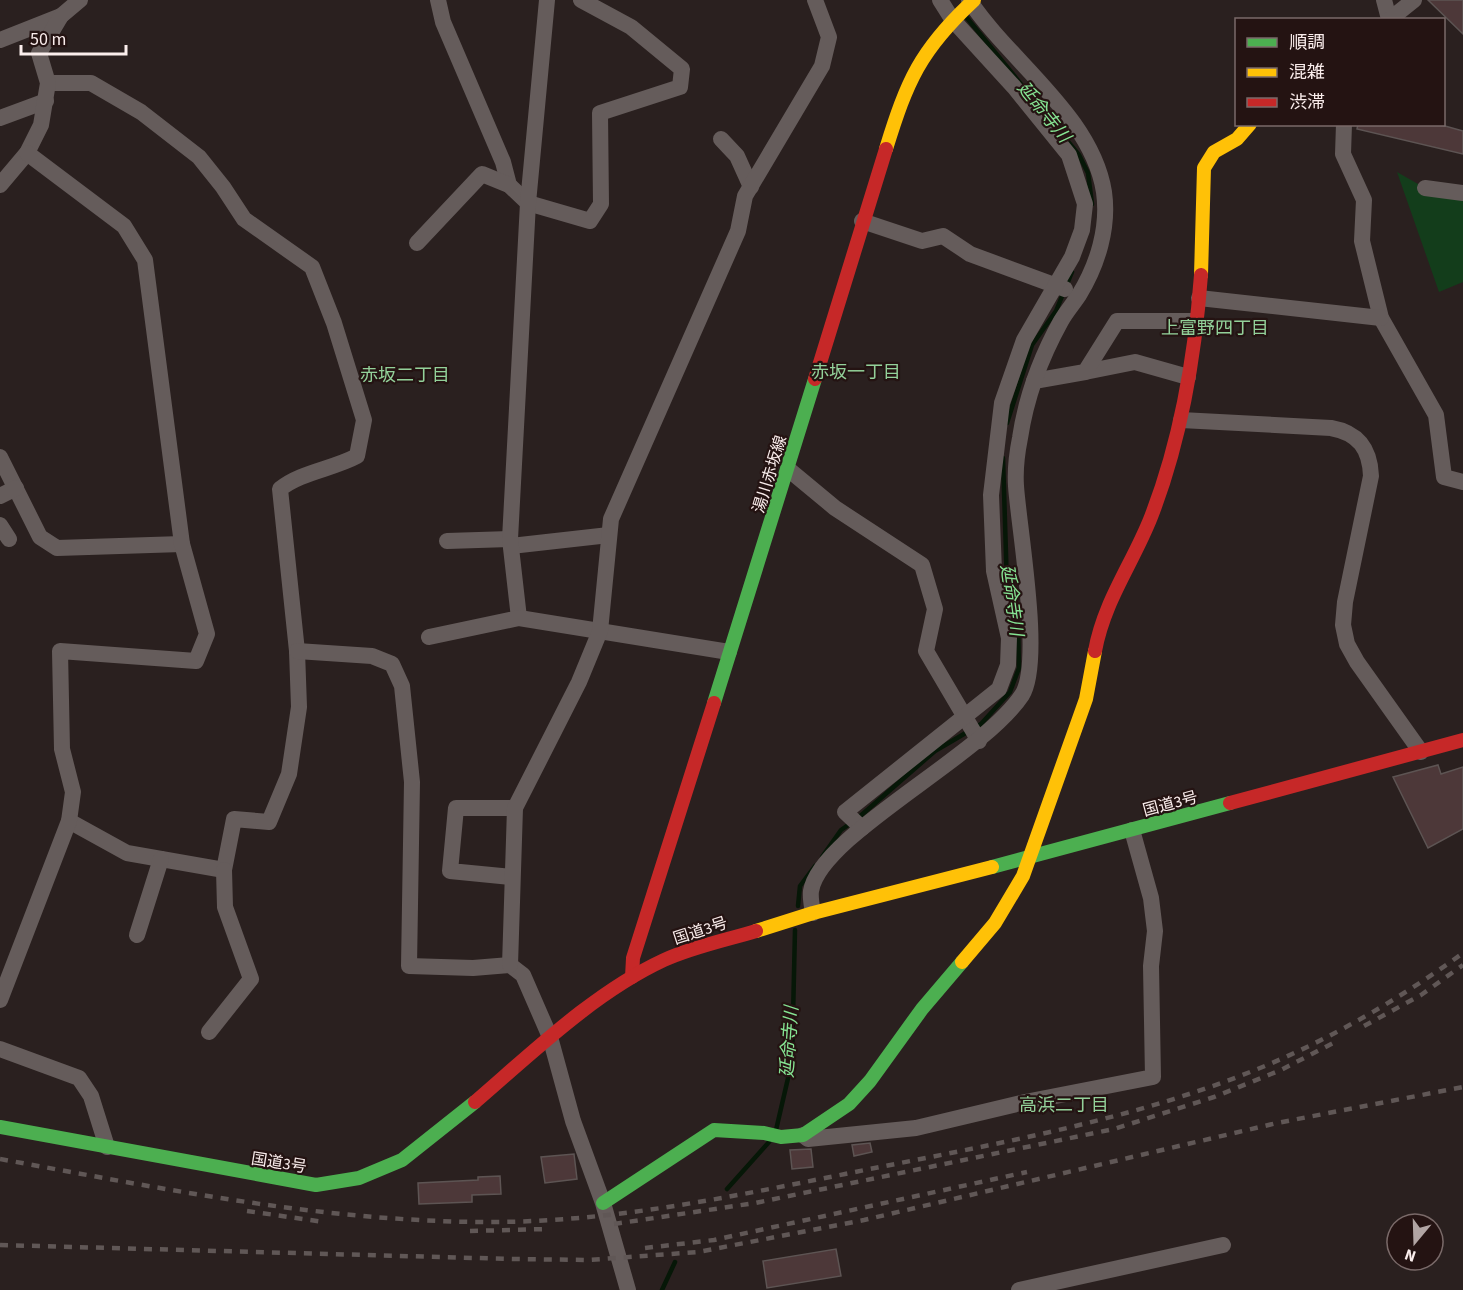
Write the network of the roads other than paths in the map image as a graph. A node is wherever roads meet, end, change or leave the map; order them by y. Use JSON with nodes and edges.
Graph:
{"nodes":[{"id":1,"x":80,"y":0,"type":"edge"},
{"id":2,"x":438,"y":0,"type":"edge"},
{"id":3,"x":547,"y":0,"type":"edge"},
{"id":4,"x":581,"y":0,"type":"edge"},
{"id":5,"x":815,"y":0,"type":"edge"},
{"id":6,"x":940,"y":0,"type":"edge"},
{"id":7,"x":1384,"y":0,"type":"edge"},
{"id":8,"x":1414,"y":0,"type":"edge"},
{"id":9,"x":971,"y":1,"type":"edge"},
{"id":10,"x":61,"y":16,"type":"junction"},
{"id":11,"x":1389,"y":18,"type":"edge"},
{"id":12,"x":1390,"y":18,"type":"edge"},
{"id":13,"x":952,"y":20,"type":"junction"},
{"id":14,"x":0,"y":40,"type":"edge"},
{"id":15,"x":48,"y":83,"type":"junction"},
{"id":16,"x":45,"y":101,"type":"junction"},
{"id":17,"x":0,"y":118,"type":"edge"},
{"id":18,"x":1248,"y":126,"type":"edge"},
{"id":19,"x":1344,"y":126,"type":"edge"},
{"id":20,"x":721,"y":139,"type":"dead end"},
{"id":21,"x":27,"y":153,"type":"junction"},
{"id":22,"x":0,"y":185,"type":"edge"},
{"id":23,"x":509,"y":185,"type":"junction"},
{"id":24,"x":751,"y":188,"type":"junction"},
{"id":25,"x":1425,"y":188,"type":"dead end"},
{"id":26,"x":1463,"y":193,"type":"edge"},
{"id":27,"x":528,"y":203,"type":"junction"},
{"id":28,"x":862,"y":221,"type":"junction"},
{"id":29,"x":417,"y":243,"type":"dead end"},
{"id":30,"x":1056,"y":286,"type":"junction"},
{"id":31,"x":1080,"y":294,"type":"junction"},
{"id":32,"x":1199,"y":298,"type":"junction"},
{"id":33,"x":1381,"y":318,"type":"junction"},
{"id":34,"x":1196,"y":321,"type":"junction"},
{"id":35,"x":1085,"y":372,"type":"junction"},
{"id":36,"x":1188,"y":377,"type":"junction"},
{"id":37,"x":1034,"y":381,"type":"junction"},
{"id":38,"x":1181,"y":420,"type":"junction"},
{"id":39,"x":0,"y":457,"type":"edge"},
{"id":40,"x":788,"y":469,"type":"junction"},
{"id":41,"x":1463,"y":482,"type":"edge"},
{"id":42,"x":16,"y":488,"type":"junction"},
{"id":43,"x":0,"y":496,"type":"edge"},
{"id":44,"x":992,"y":517,"type":"junction"},
{"id":45,"x":1019,"y":519,"type":"junction"},
{"id":46,"x":609,"y":535,"type":"junction"},
{"id":47,"x":447,"y":541,"type":"dead end"},
{"id":48,"x":511,"y":543,"type":"junction"},
{"id":49,"x":182,"y":544,"type":"junction"},
{"id":50,"x":519,"y":618,"type":"junction"},
{"id":51,"x":600,"y":630,"type":"junction"},
{"id":52,"x":429,"y":637,"type":"dead end"},
{"id":53,"x":297,"y":651,"type":"junction"},
{"id":54,"x":729,"y":652,"type":"junction"},
{"id":55,"x":965,"y":718,"type":"junction"},
{"id":56,"x":1463,"y":740,"type":"edge"},
{"id":57,"x":979,"y":741,"type":"junction"},
{"id":58,"x":1420,"y":752,"type":"junction"},
{"id":59,"x":913,"y":758,"type":"junction"},
{"id":60,"x":927,"y":781,"type":"junction"},
{"id":61,"x":515,"y":808,"type":"junction"},
{"id":62,"x":69,"y":821,"type":"junction"},
{"id":63,"x":862,"y":828,"type":"junction"},
{"id":64,"x":1132,"y":830,"type":"junction"},
{"id":65,"x":1028,"y":858,"type":"junction"},
{"id":66,"x":161,"y":859,"type":"junction"},
{"id":67,"x":224,"y":870,"type":"junction"},
{"id":68,"x":511,"y":877,"type":"junction"},
{"id":69,"x":808,"y":914,"type":"junction"},
{"id":70,"x":137,"y":935,"type":"dead end"},
{"id":71,"x":510,"y":965,"type":"junction"},
{"id":72,"x":632,"y":977,"type":"junction"},
{"id":73,"x":0,"y":1000,"type":"edge"},
{"id":74,"x":208,"y":1032,"type":"dead end"},
{"id":75,"x":550,"y":1037,"type":"junction"},
{"id":76,"x":0,"y":1049,"type":"edge"},
{"id":77,"x":0,"y":1127,"type":"edge"},
{"id":78,"x":803,"y":1135,"type":"junction"},
{"id":79,"x":107,"y":1147,"type":"junction"},
{"id":80,"x":603,"y":1203,"type":"junction"},
{"id":81,"x":1223,"y":1245,"type":"dead end"},
{"id":82,"x":628,"y":1290,"type":"edge"},
{"id":83,"x":1019,"y":1290,"type":"edge"}],
"edges":[{"from":1,"to":10,"type":"street"},
{"from":2,"to":23,"type":"street"},
{"from":3,"to":27,"type":"street"},
{"from":4,"to":27,"type":"street"},
{"from":5,"to":24,"type":"street"},
{"from":6,"to":13,"type":"street"},
{"from":7,"to":11,"type":"street"},
{"from":8,"to":12,"type":"street"},
{"from":9,"to":13,"type":"main road","name":"湯川赤坂線"},
{"from":9,"to":31,"type":"street"},
{"from":10,"to":14,"type":"street"},
{"from":10,"to":15,"type":"street"},
{"from":13,"to":28,"type":"main road","name":"湯川赤坂線"},
{"from":13,"to":30,"type":"street"},
{"from":15,"to":16,"type":"street"},
{"from":15,"to":53,"type":"street"},
{"from":16,"to":17,"type":"street"},
{"from":16,"to":21,"type":"street"},
{"from":18,"to":32,"type":"main road"},
{"from":19,"to":33,"type":"street"},
{"from":20,"to":24,"type":"street"},
{"from":21,"to":22,"type":"street"},
{"from":21,"to":49,"type":"street"},
{"from":23,"to":27,"type":"street"},
{"from":23,"to":29,"type":"street"},
{"from":24,"to":46,"type":"street"},
{"from":25,"to":26,"type":"street"},
{"from":27,"to":48,"type":"street"},
{"from":28,"to":30,"type":"street"},
{"from":28,"to":40,"type":"main road","name":"湯川赤坂線"},
{"from":30,"to":31,"type":"street"},
{"from":30,"to":44,"type":"street"},
{"from":31,"to":37,"type":"street"},
{"from":32,"to":33,"type":"street"},
{"from":32,"to":34,"type":"main road"},
{"from":33,"to":41,"type":"street"},
{"from":34,"to":35,"type":"street"},
{"from":34,"to":36,"type":"main road"},
{"from":35,"to":36,"type":"street"},
{"from":35,"to":37,"type":"street"},
{"from":36,"to":38,"type":"main road"},
{"from":37,"to":45,"type":"street"},
{"from":38,"to":58,"type":"street"},
{"from":38,"to":65,"type":"main road"},
{"from":39,"to":42,"type":"street"},
{"from":40,"to":54,"type":"main road","name":"湯川赤坂線"},
{"from":40,"to":55,"type":"street"},
{"from":42,"to":43,"type":"street"},
{"from":42,"to":49,"type":"street"},
{"from":44,"to":45,"type":"street"},
{"from":44,"to":55,"type":"street"},
{"from":45,"to":57,"type":"street"},
{"from":46,"to":48,"type":"street"},
{"from":46,"to":51,"type":"street"},
{"from":47,"to":48,"type":"street"},
{"from":48,"to":50,"type":"street"},
{"from":49,"to":62,"type":"street"},
{"from":50,"to":51,"type":"street"},
{"from":50,"to":52,"type":"street"},
{"from":51,"to":54,"type":"street"},
{"from":51,"to":61,"type":"street"},
{"from":53,"to":67,"type":"street"},
{"from":53,"to":71,"type":"street"},
{"from":54,"to":72,"type":"main road","name":"湯川赤坂線"},
{"from":55,"to":57,"type":"street"},
{"from":55,"to":59,"type":"street"},
{"from":56,"to":58,"type":"main road","name":"国道3号"},
{"from":57,"to":60,"type":"street"},
{"from":58,"to":64,"type":"main road","name":"国道3号"},
{"from":59,"to":60,"type":"street"},
{"from":59,"to":63,"type":"street"},
{"from":60,"to":63,"type":"street"},
{"from":61,"to":68,"type":"street"},
{"from":61,"to":68,"type":"street"},
{"from":62,"to":66,"type":"street"},
{"from":62,"to":73,"type":"street"},
{"from":63,"to":69,"type":"street"},
{"from":64,"to":65,"type":"main road","name":"国道3号"},
{"from":64,"to":78,"type":"street"},
{"from":65,"to":69,"type":"main road","name":"国道3号"},
{"from":65,"to":78,"type":"main road"},
{"from":66,"to":67,"type":"street"},
{"from":66,"to":70,"type":"street"},
{"from":67,"to":74,"type":"street"},
{"from":68,"to":71,"type":"street"},
{"from":69,"to":72,"type":"main road","name":"国道3号"},
{"from":71,"to":75,"type":"street"},
{"from":72,"to":75,"type":"main road","name":"国道3号"},
{"from":75,"to":79,"type":"main road","name":"国道3号"},
{"from":75,"to":80,"type":"street"},
{"from":76,"to":79,"type":"street"},
{"from":77,"to":79,"type":"main road","name":"国道3号"},
{"from":78,"to":80,"type":"main road"},
{"from":80,"to":82,"type":"street"},
{"from":81,"to":83,"type":"street"}]}
